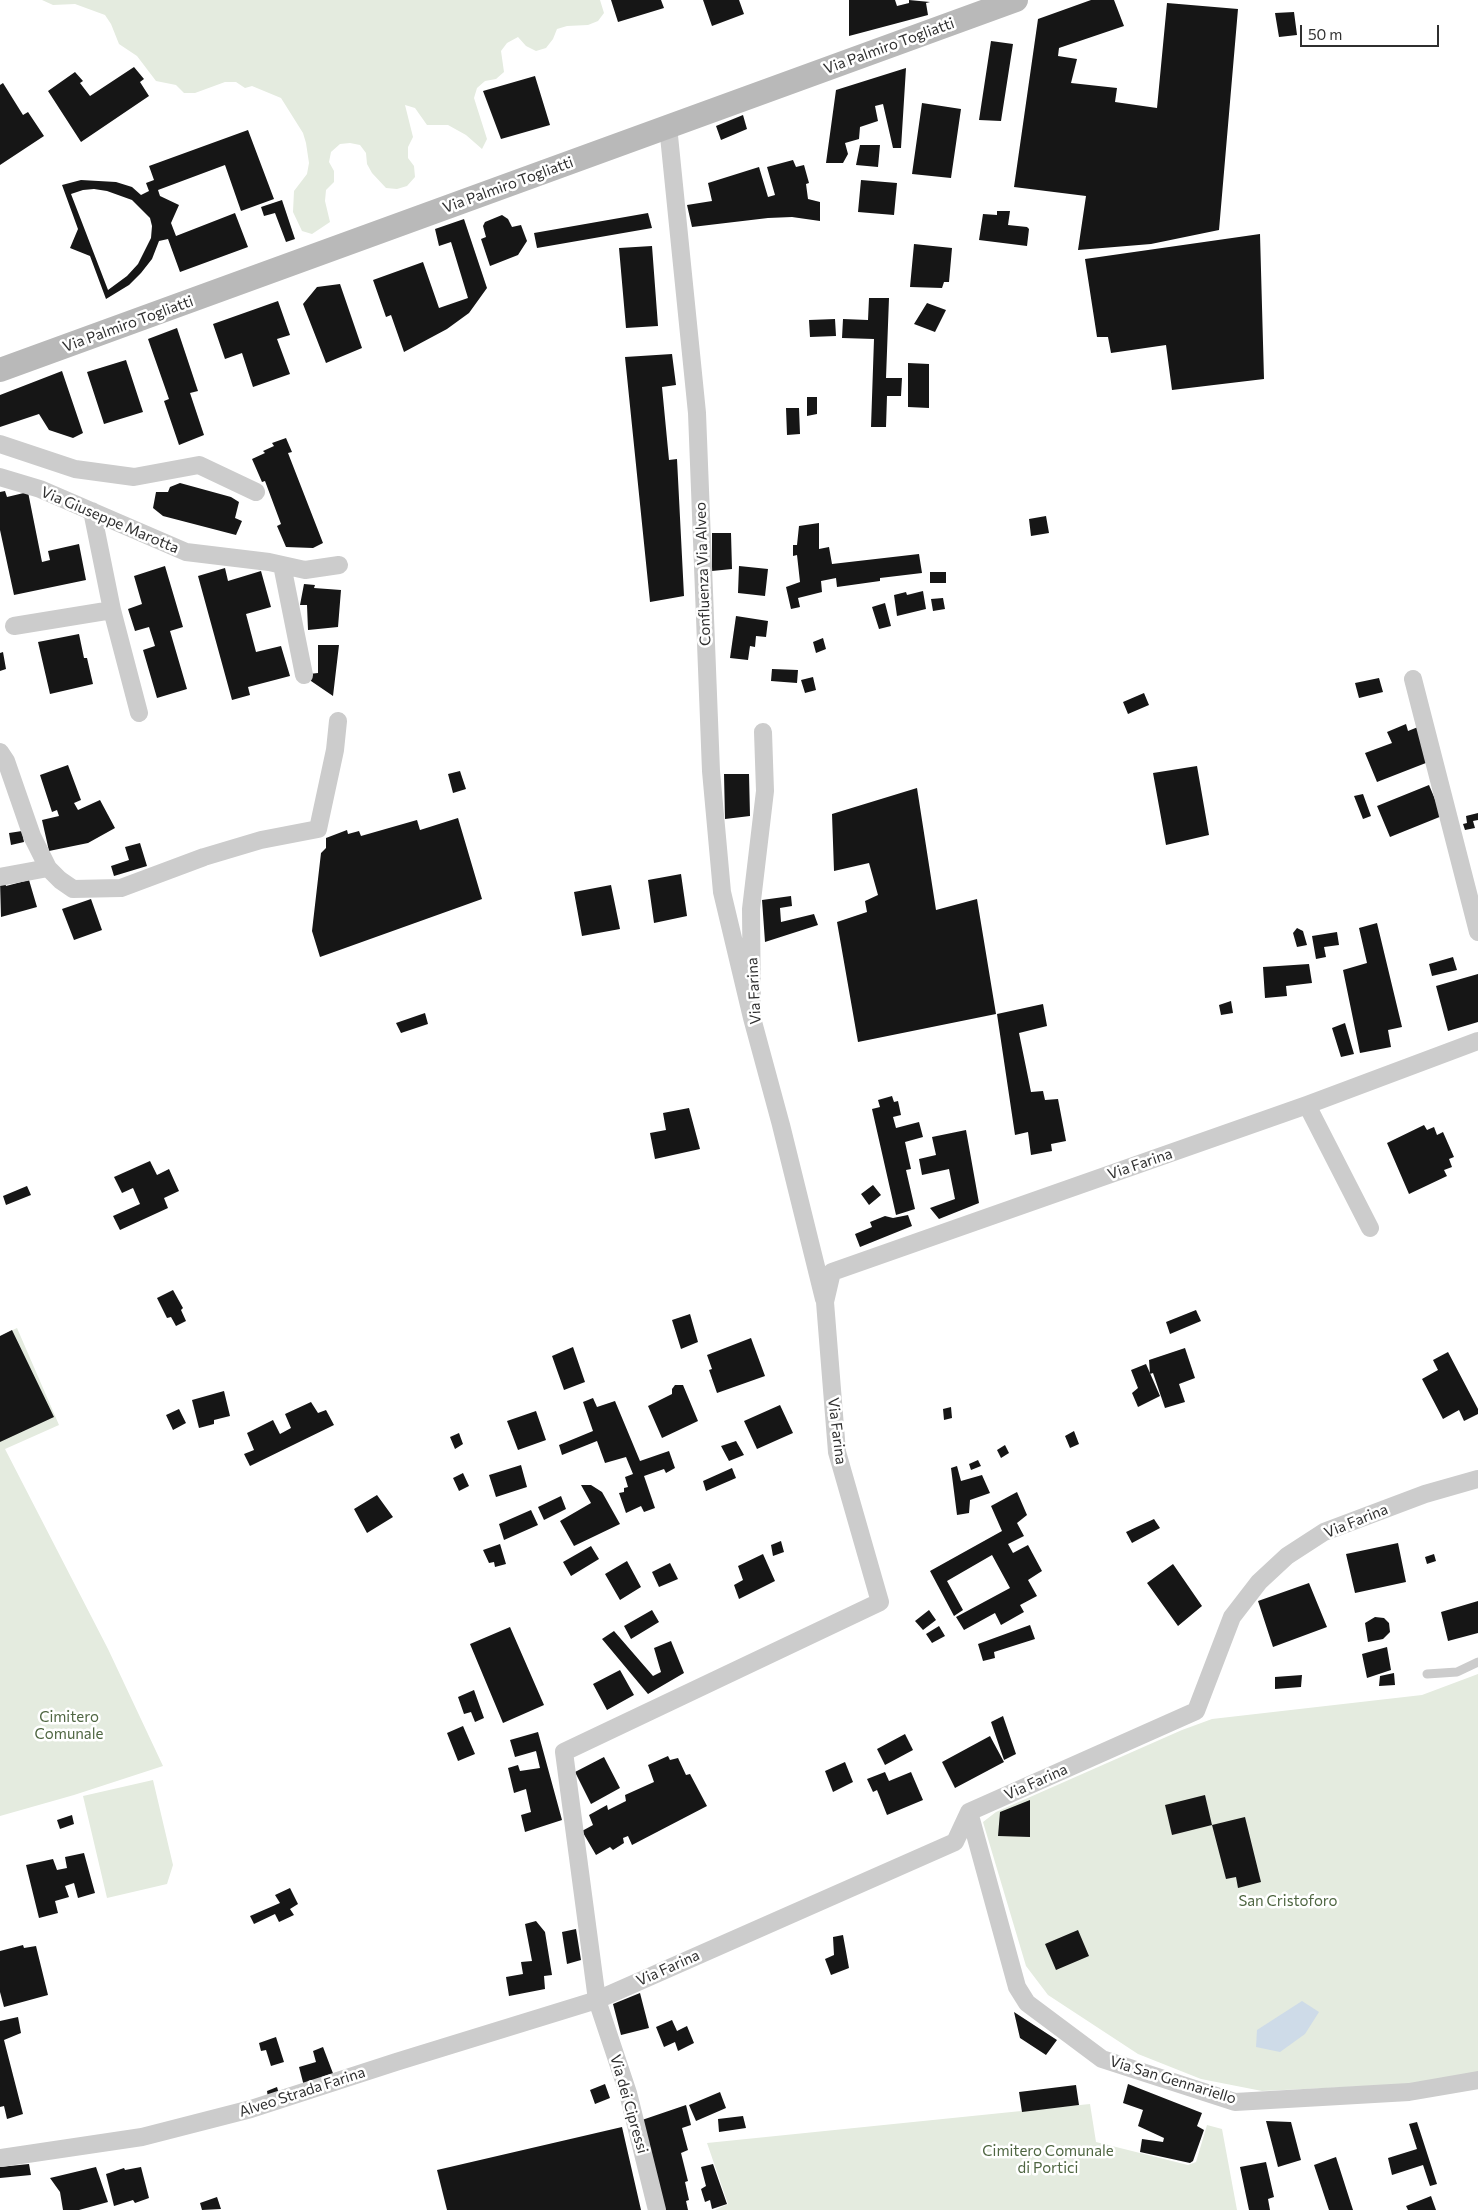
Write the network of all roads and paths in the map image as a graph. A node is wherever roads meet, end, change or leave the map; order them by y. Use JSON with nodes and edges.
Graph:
{"nodes":[{"id":1,"x":1016,"y":0,"type":"edge"},
{"id":2,"x":668,"y":126,"type":"junction"},
{"id":3,"x":0,"y":370,"type":"edge"},
{"id":4,"x":0,"y":444,"type":"edge"},
{"id":5,"x":0,"y":477,"type":"edge"},
{"id":6,"x":256,"y":492,"type":"dead end"},
{"id":7,"x":92,"y":511,"type":"junction"},
{"id":8,"x":282,"y":565,"type":"junction"},
{"id":9,"x":339,"y":565,"type":"dead end"},
{"id":10,"x":112,"y":610,"type":"junction"},
{"id":11,"x":14,"y":626,"type":"dead end"},
{"id":12,"x":304,"y":675,"type":"dead end"},
{"id":13,"x":1413,"y":680,"type":"dead end"},
{"id":14,"x":139,"y":713,"type":"dead end"},
{"id":15,"x":338,"y":721,"type":"dead end"},
{"id":16,"x":763,"y":732,"type":"dead end"},
{"id":17,"x":0,"y":752,"type":"edge"},
{"id":18,"x":48,"y":868,"type":"junction"},
{"id":19,"x":0,"y":877,"type":"edge"},
{"id":20,"x":1478,"y":932,"type":"edge"},
{"id":21,"x":752,"y":1018,"type":"junction"},
{"id":22,"x":1478,"y":1042,"type":"edge"},
{"id":23,"x":1307,"y":1105,"type":"junction"},
{"id":24,"x":1370,"y":1228,"type":"dead end"},
{"id":25,"x":825,"y":1302,"type":"junction"},
{"id":26,"x":1478,"y":1479,"type":"edge"},
{"id":27,"x":1478,"y":1662,"type":"edge"},
{"id":28,"x":1426,"y":1674,"type":"dead end"},
{"id":29,"x":969,"y":1812,"type":"junction"},
{"id":30,"x":598,"y":2000,"type":"junction"},
{"id":31,"x":1478,"y":2080,"type":"edge"},
{"id":32,"x":0,"y":2158,"type":"edge"},
{"id":33,"x":657,"y":2210,"type":"edge"}],
"edges":[{"from":1,"to":2,"type":"street","name":"Via Palmiro Togliatti"},
{"from":2,"to":3,"type":"street","name":"Via Palmiro Togliatti"},
{"from":2,"to":21,"type":"street","name":"Confluenza Via Alveo"},
{"from":4,"to":6,"type":"street"},
{"from":5,"to":7,"type":"street","name":"Via Giuseppe Marotta"},
{"from":7,"to":8,"type":"street","name":"Via Giuseppe Marotta"},
{"from":7,"to":10,"type":"street"},
{"from":8,"to":9,"type":"street","name":"Via Giuseppe Marotta"},
{"from":8,"to":12,"type":"street"},
{"from":10,"to":11,"type":"street"},
{"from":10,"to":14,"type":"street"},
{"from":13,"to":20,"type":"street"},
{"from":15,"to":18,"type":"street"},
{"from":16,"to":21,"type":"street","name":"Via Farina"},
{"from":17,"to":18,"type":"street"},
{"from":18,"to":19,"type":"street"},
{"from":21,"to":25,"type":"street","name":"Via Farina"},
{"from":22,"to":23,"type":"street","name":"Via Farina"},
{"from":23,"to":24,"type":"street"},
{"from":23,"to":25,"type":"street","name":"Via Farina"},
{"from":25,"to":30,"type":"street","name":"Via Farina"},
{"from":26,"to":29,"type":"street","name":"Via Farina"},
{"from":27,"to":28,"type":"lane"},
{"from":29,"to":30,"type":"street","name":"Via Farina"},
{"from":29,"to":31,"type":"street","name":"Via San Gennariello"},
{"from":30,"to":32,"type":"street","name":"Alveo Strada Farina"},
{"from":30,"to":33,"type":"street","name":"Via dei Cipressi"}]}
